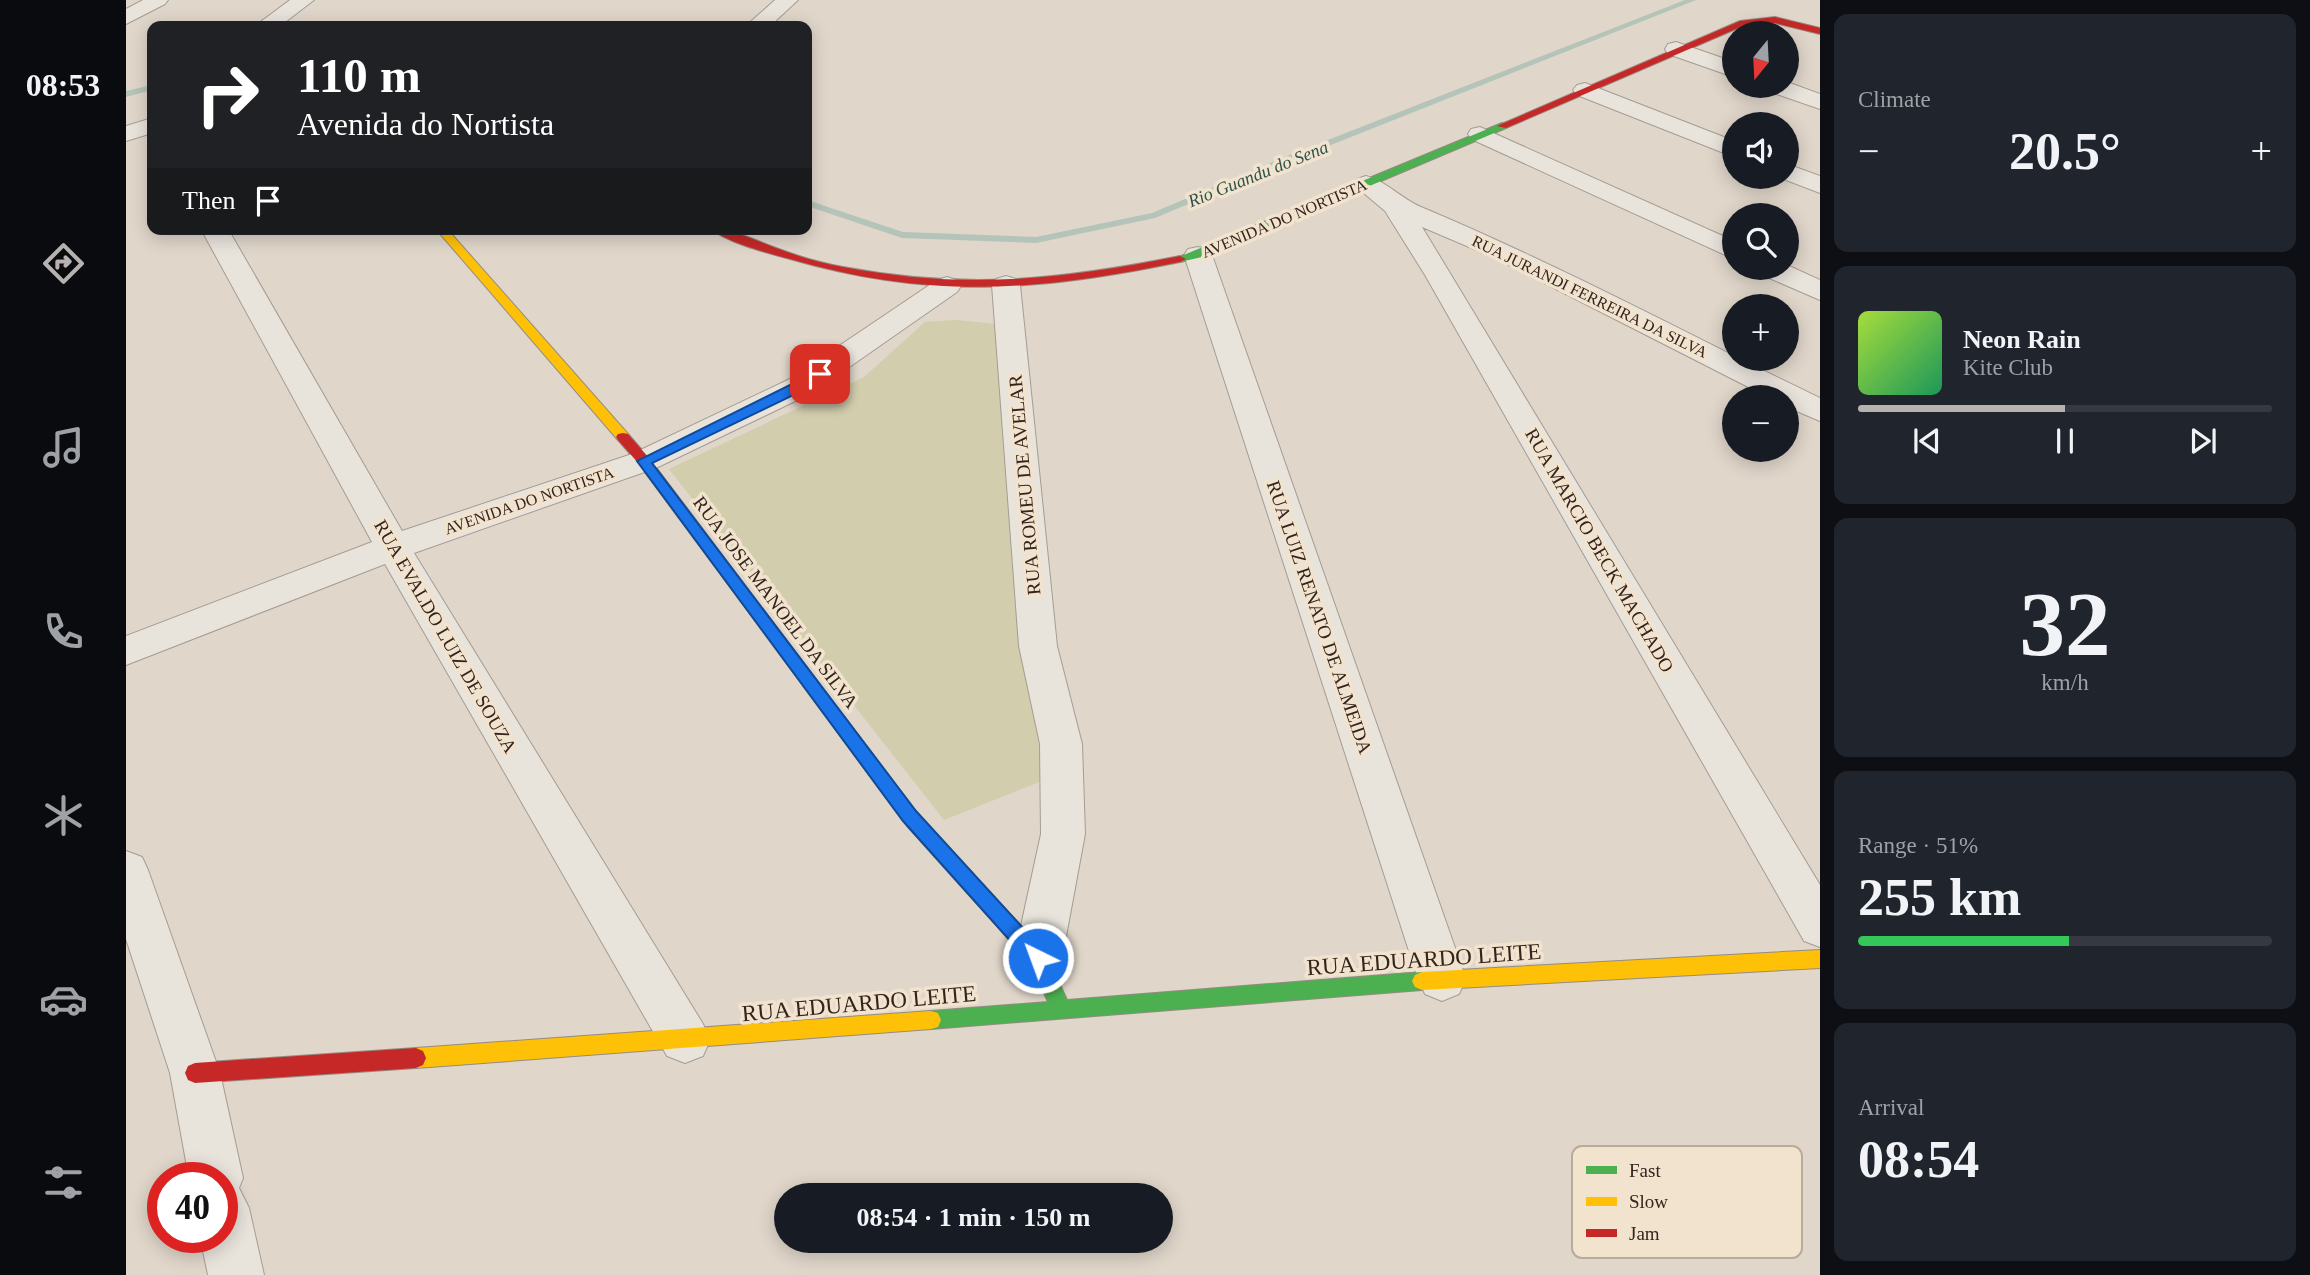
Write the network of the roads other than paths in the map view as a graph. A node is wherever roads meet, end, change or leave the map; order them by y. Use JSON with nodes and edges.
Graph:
{"nodes":[{"id":1,"x":158,"y":0,"type":"edge"},
{"id":2,"x":304,"y":0,"type":"edge"},
{"id":3,"x":788,"y":0,"type":"edge"},
{"id":4,"x":126,"y":18,"type":"edge"},
{"id":5,"x":273,"y":21,"type":"edge"},
{"id":6,"x":763,"y":21,"type":"edge"},
{"id":7,"x":1820,"y":31,"type":"edge"},
{"id":8,"x":1676,"y":49,"type":"junction"},
{"id":9,"x":1722,"y":66,"type":"edge"},
{"id":10,"x":1585,"y":90,"type":"junction"},
{"id":11,"x":1799,"y":94,"type":"edge"},
{"id":12,"x":1820,"y":102,"type":"edge"},
{"id":13,"x":147,"y":127,"type":"edge"},
{"id":14,"x":126,"y":134,"type":"edge"},
{"id":15,"x":1480,"y":134,"type":"junction"},
{"id":16,"x":1722,"y":145,"type":"edge"},
{"id":17,"x":1799,"y":177,"type":"edge"},
{"id":18,"x":1366,"y":184,"type":"junction"},
{"id":19,"x":1820,"y":185,"type":"edge"},
{"id":20,"x":1395,"y":206,"type":"junction"},
{"id":21,"x":217,"y":235,"type":"edge"},
{"id":22,"x":446,"y":235,"type":"edge"},
{"id":23,"x":729,"y":235,"type":"edge"},
{"id":24,"x":1722,"y":245,"type":"edge"},
{"id":25,"x":1198,"y":255,"type":"junction"},
{"id":26,"x":1796,"y":280,"type":"edge"},
{"id":27,"x":1006,"y":285,"type":"junction"},
{"id":28,"x":947,"y":286,"type":"junction"},
{"id":29,"x":1820,"y":291,"type":"edge"},
{"id":30,"x":1820,"y":411,"type":"edge"},
{"id":31,"x":644,"y":461,"type":"junction"},
{"id":32,"x":393,"y":547,"type":"junction"},
{"id":33,"x":126,"y":651,"type":"edge"},
{"id":34,"x":126,"y":870,"type":"edge"},
{"id":35,"x":1820,"y":927,"type":"edge"},
{"id":36,"x":1038,"y":958,"type":"junction"},
{"id":37,"x":1820,"y":959,"type":"edge"},
{"id":38,"x":1442,"y":979,"type":"junction"},
{"id":39,"x":1062,"y":1010,"type":"junction"},
{"id":40,"x":685,"y":1040,"type":"junction"},
{"id":41,"x":195,"y":1073,"type":"junction"},
{"id":42,"x":213,"y":1162,"type":"edge"},
{"id":43,"x":231,"y":1253,"type":"edge"},
{"id":44,"x":236,"y":1275,"type":"edge"}],
"edges":[{"from":1,"to":4,"type":"street"},
{"from":2,"to":5,"type":"street"},
{"from":3,"to":6,"type":"street"},
{"from":7,"to":8,"type":"street","name":"AVENIDA DO NORTISTA"},
{"from":8,"to":9,"type":"street"},
{"from":8,"to":10,"type":"street","name":"AVENIDA DO NORTISTA"},
{"from":10,"to":15,"type":"street","name":"AVENIDA DO NORTISTA"},
{"from":10,"to":16,"type":"street"},
{"from":11,"to":12,"type":"street"},
{"from":13,"to":14,"type":"street"},
{"from":15,"to":18,"type":"street","name":"AVENIDA DO NORTISTA"},
{"from":15,"to":24,"type":"street"},
{"from":17,"to":19,"type":"street"},
{"from":18,"to":20,"type":"street","name":"RUA MARCIO BECK MACHADO"},
{"from":18,"to":25,"type":"street","name":"AVENIDA DO NORTISTA"},
{"from":20,"to":30,"type":"street","name":"RUA JURANDI FERREIRA DA SILVA"},
{"from":20,"to":35,"type":"street","name":"RUA MARCIO BECK MACHADO"},
{"from":21,"to":32,"type":"street","name":"RUA EVALDO LUIZ DE SOUZA"},
{"from":22,"to":31,"type":"street","name":"RUA JOSE MANOEL DA SILVA"},
{"from":23,"to":28,"type":"street"},
{"from":25,"to":27,"type":"street","name":"AVENIDA DO NORTISTA"},
{"from":25,"to":38,"type":"street","name":"RUA LUIZ RENATO DE ALMEIDA"},
{"from":26,"to":29,"type":"street"},
{"from":27,"to":28,"type":"street","name":"AVENIDA DO NORTISTA"},
{"from":27,"to":36,"type":"street","name":"RUA ROMEU DE AVELAR"},
{"from":28,"to":31,"type":"street","name":"AVENIDA DO NORTISTA"},
{"from":31,"to":32,"type":"street","name":"AVENIDA DO NORTISTA"},
{"from":31,"to":36,"type":"street","name":"RUA JOSE MANOEL DA SILVA"},
{"from":32,"to":33,"type":"street","name":"AVENIDA DO NORTISTA"},
{"from":32,"to":40,"type":"street","name":"RUA EVALDO LUIZ DE SOUZA"},
{"from":34,"to":41,"type":"street"},
{"from":36,"to":39,"type":"street","name":"RUA JOSE MANOEL DA SILVA"},
{"from":37,"to":38,"type":"street","name":"RUA EDUARDO LEITE"},
{"from":38,"to":39,"type":"street","name":"RUA EDUARDO LEITE"},
{"from":39,"to":40,"type":"street","name":"RUA EDUARDO LEITE"},
{"from":40,"to":41,"type":"street","name":"RUA EDUARDO LEITE"},
{"from":41,"to":42,"type":"street"},
{"from":43,"to":44,"type":"street"}]}
